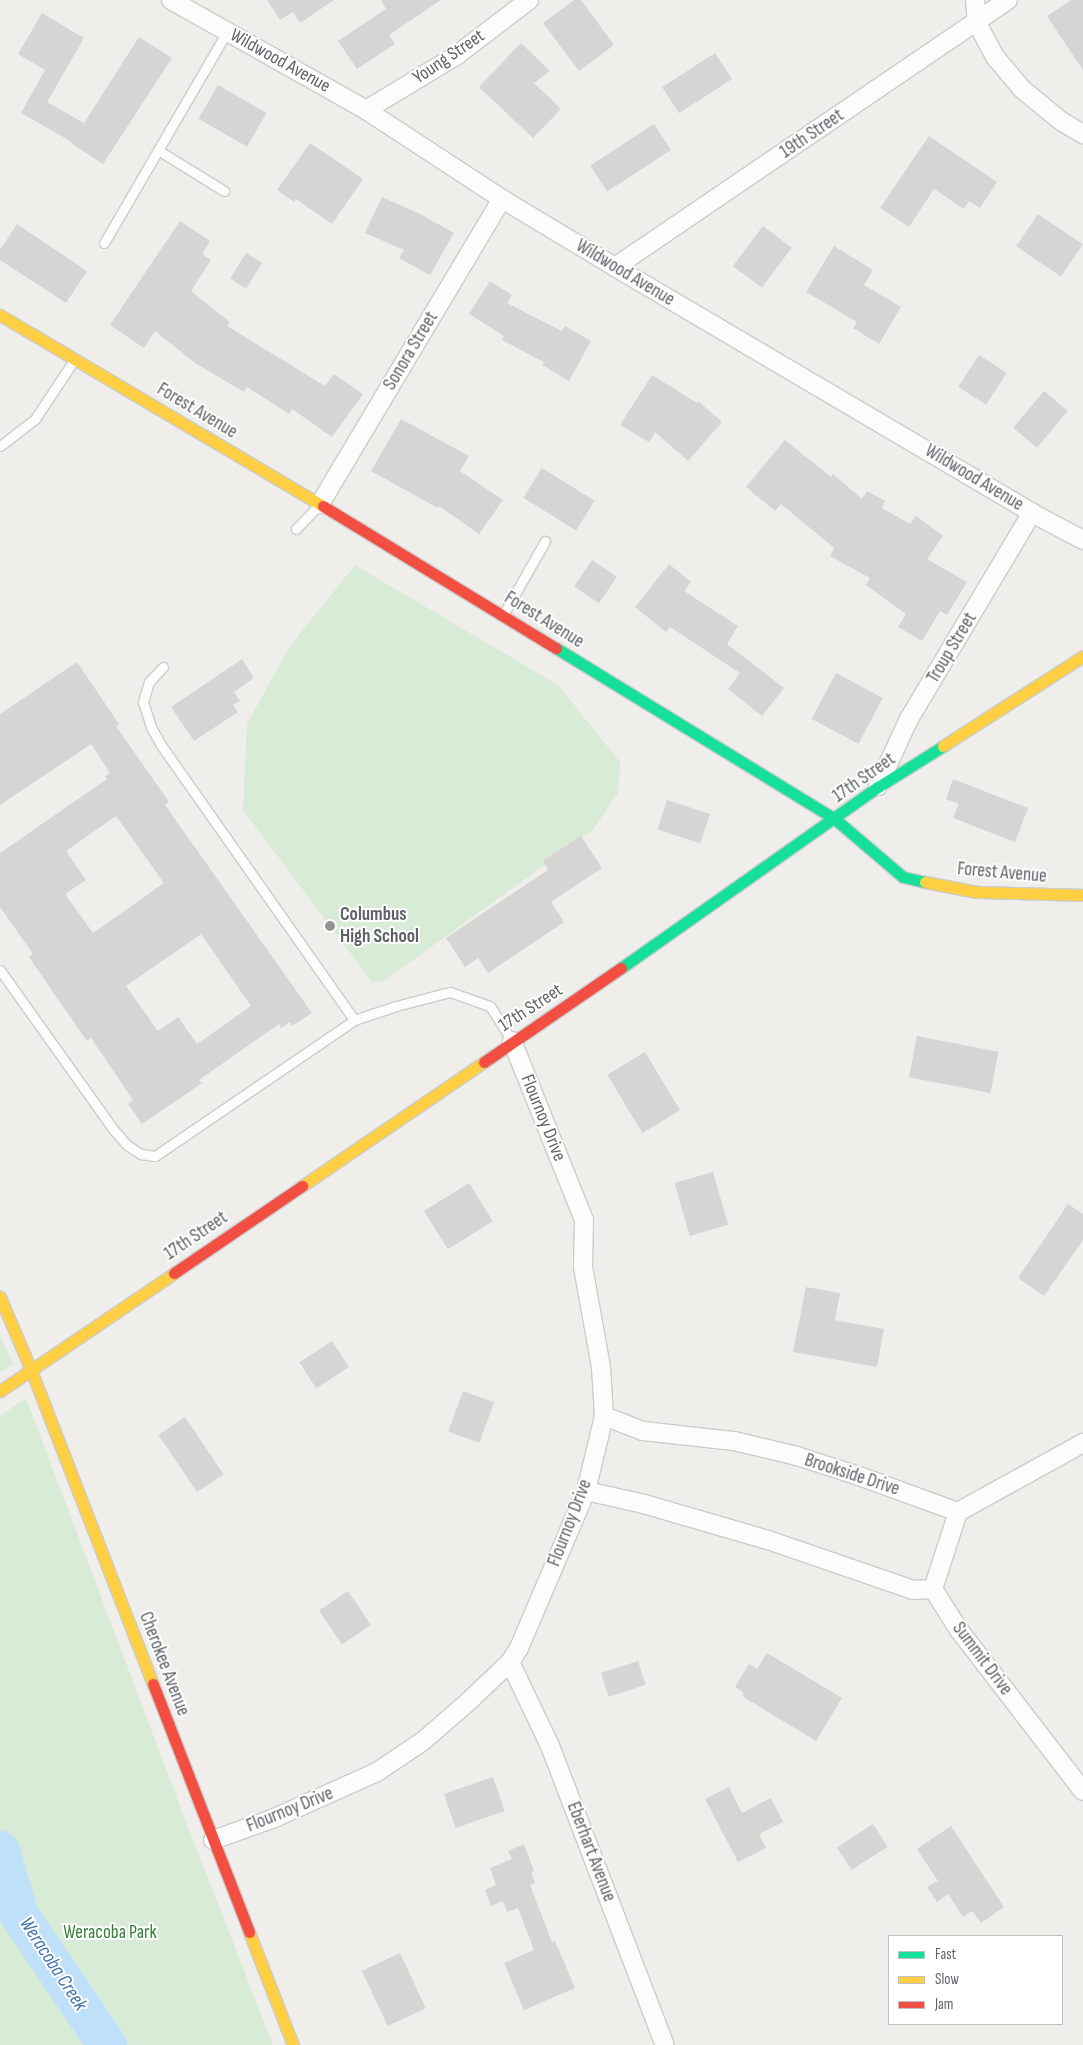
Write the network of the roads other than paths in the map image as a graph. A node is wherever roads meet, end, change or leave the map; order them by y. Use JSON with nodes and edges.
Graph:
{"nodes":[{"id":1,"x":171,"y":0,"type":"edge"},
{"id":2,"x":529,"y":0,"type":"edge"},
{"id":3,"x":975,"y":0,"type":"edge"},
{"id":4,"x":1008,"y":0,"type":"edge"},
{"id":5,"x":977,"y":23,"type":"junction"},
{"id":6,"x":227,"y":32,"type":"junction"},
{"id":7,"x":366,"y":110,"type":"junction"},
{"id":8,"x":1083,"y":134,"type":"edge"},
{"id":9,"x":158,"y":150,"type":"junction"},
{"id":10,"x":224,"y":192,"type":"dead end"},
{"id":11,"x":502,"y":198,"type":"junction"},
{"id":12,"x":104,"y":243,"type":"dead end"},
{"id":13,"x":615,"y":267,"type":"junction"},
{"id":14,"x":0,"y":315,"type":"edge"},
{"id":15,"x":74,"y":359,"type":"junction"},
{"id":16,"x":0,"y":446,"type":"edge"},
{"id":17,"x":320,"y":504,"type":"junction"},
{"id":18,"x":1032,"y":512,"type":"junction"},
{"id":19,"x":296,"y":529,"type":"dead end"},
{"id":20,"x":1083,"y":540,"type":"edge"},
{"id":21,"x":545,"y":541,"type":"dead end"},
{"id":22,"x":503,"y":615,"type":"junction"},
{"id":23,"x":1083,"y":656,"type":"edge"},
{"id":24,"x":163,"y":667,"type":"dead end"},
{"id":25,"x":878,"y":787,"type":"junction"},
{"id":26,"x":835,"y":819,"type":"junction"},
{"id":27,"x":1083,"y":895,"type":"edge"},
{"id":28,"x":0,"y":970,"type":"edge"},
{"id":29,"x":354,"y":1020,"type":"junction"},
{"id":30,"x":512,"y":1041,"type":"junction"},
{"id":31,"x":0,"y":1297,"type":"edge"},
{"id":32,"x":31,"y":1370,"type":"junction"},
{"id":33,"x":0,"y":1392,"type":"edge"},
{"id":34,"x":604,"y":1416,"type":"junction"},
{"id":35,"x":1083,"y":1443,"type":"edge"},
{"id":36,"x":586,"y":1491,"type":"junction"},
{"id":37,"x":958,"y":1512,"type":"junction"},
{"id":38,"x":933,"y":1589,"type":"junction"},
{"id":39,"x":510,"y":1662,"type":"junction"},
{"id":40,"x":1083,"y":1791,"type":"edge"},
{"id":41,"x":213,"y":1840,"type":"junction"},
{"id":42,"x":293,"y":2045,"type":"edge"},
{"id":43,"x":665,"y":2045,"type":"edge"}],
"edges":[{"from":1,"to":6,"type":"street","name":"Wildwood Avenue"},
{"from":2,"to":7,"type":"street","name":"Young Street"},
{"from":3,"to":5,"type":"street"},
{"from":4,"to":5,"type":"street","name":"19th Street"},
{"from":5,"to":8,"type":"street"},
{"from":5,"to":13,"type":"street","name":"19th Street"},
{"from":6,"to":7,"type":"street","name":"Wildwood Avenue"},
{"from":6,"to":9,"type":"lane"},
{"from":7,"to":11,"type":"street","name":"Wildwood Avenue"},
{"from":9,"to":10,"type":"lane"},
{"from":9,"to":12,"type":"lane"},
{"from":11,"to":13,"type":"street","name":"Wildwood Avenue"},
{"from":11,"to":17,"type":"street","name":"Sonora Street"},
{"from":13,"to":18,"type":"street","name":"Wildwood Avenue"},
{"from":14,"to":15,"type":"street","name":"Forest Avenue"},
{"from":15,"to":16,"type":"lane"},
{"from":15,"to":17,"type":"street","name":"Forest Avenue"},
{"from":17,"to":19,"type":"lane"},
{"from":17,"to":22,"type":"street","name":"Forest Avenue"},
{"from":18,"to":20,"type":"street","name":"Wildwood Avenue"},
{"from":18,"to":25,"type":"street","name":"Troup Street"},
{"from":21,"to":22,"type":"lane"},
{"from":22,"to":26,"type":"street","name":"Forest Avenue"},
{"from":23,"to":25,"type":"street","name":"17th Street"},
{"from":24,"to":29,"type":"lane"},
{"from":25,"to":26,"type":"street","name":"17th Street"},
{"from":26,"to":27,"type":"street","name":"Forest Avenue"},
{"from":26,"to":30,"type":"street","name":"17th Street"},
{"from":28,"to":29,"type":"lane"},
{"from":29,"to":30,"type":"lane"},
{"from":30,"to":32,"type":"street","name":"17th Street"},
{"from":30,"to":34,"type":"street","name":"Flournoy Drive"},
{"from":31,"to":32,"type":"street","name":"Cherokee Avenue"},
{"from":32,"to":33,"type":"street","name":"17th Street"},
{"from":32,"to":41,"type":"street","name":"Cherokee Avenue"},
{"from":34,"to":36,"type":"street","name":"Flournoy Drive"},
{"from":34,"to":37,"type":"street","name":"Brookside Drive"},
{"from":35,"to":37,"type":"street"},
{"from":36,"to":38,"type":"street"},
{"from":36,"to":39,"type":"street","name":"Flournoy Drive"},
{"from":37,"to":38,"type":"street"},
{"from":38,"to":40,"type":"street","name":"Summit Drive"},
{"from":39,"to":41,"type":"street","name":"Flournoy Drive"},
{"from":39,"to":43,"type":"street","name":"Eberhart Avenue"},
{"from":41,"to":42,"type":"street","name":"Cherokee Avenue"}]}
